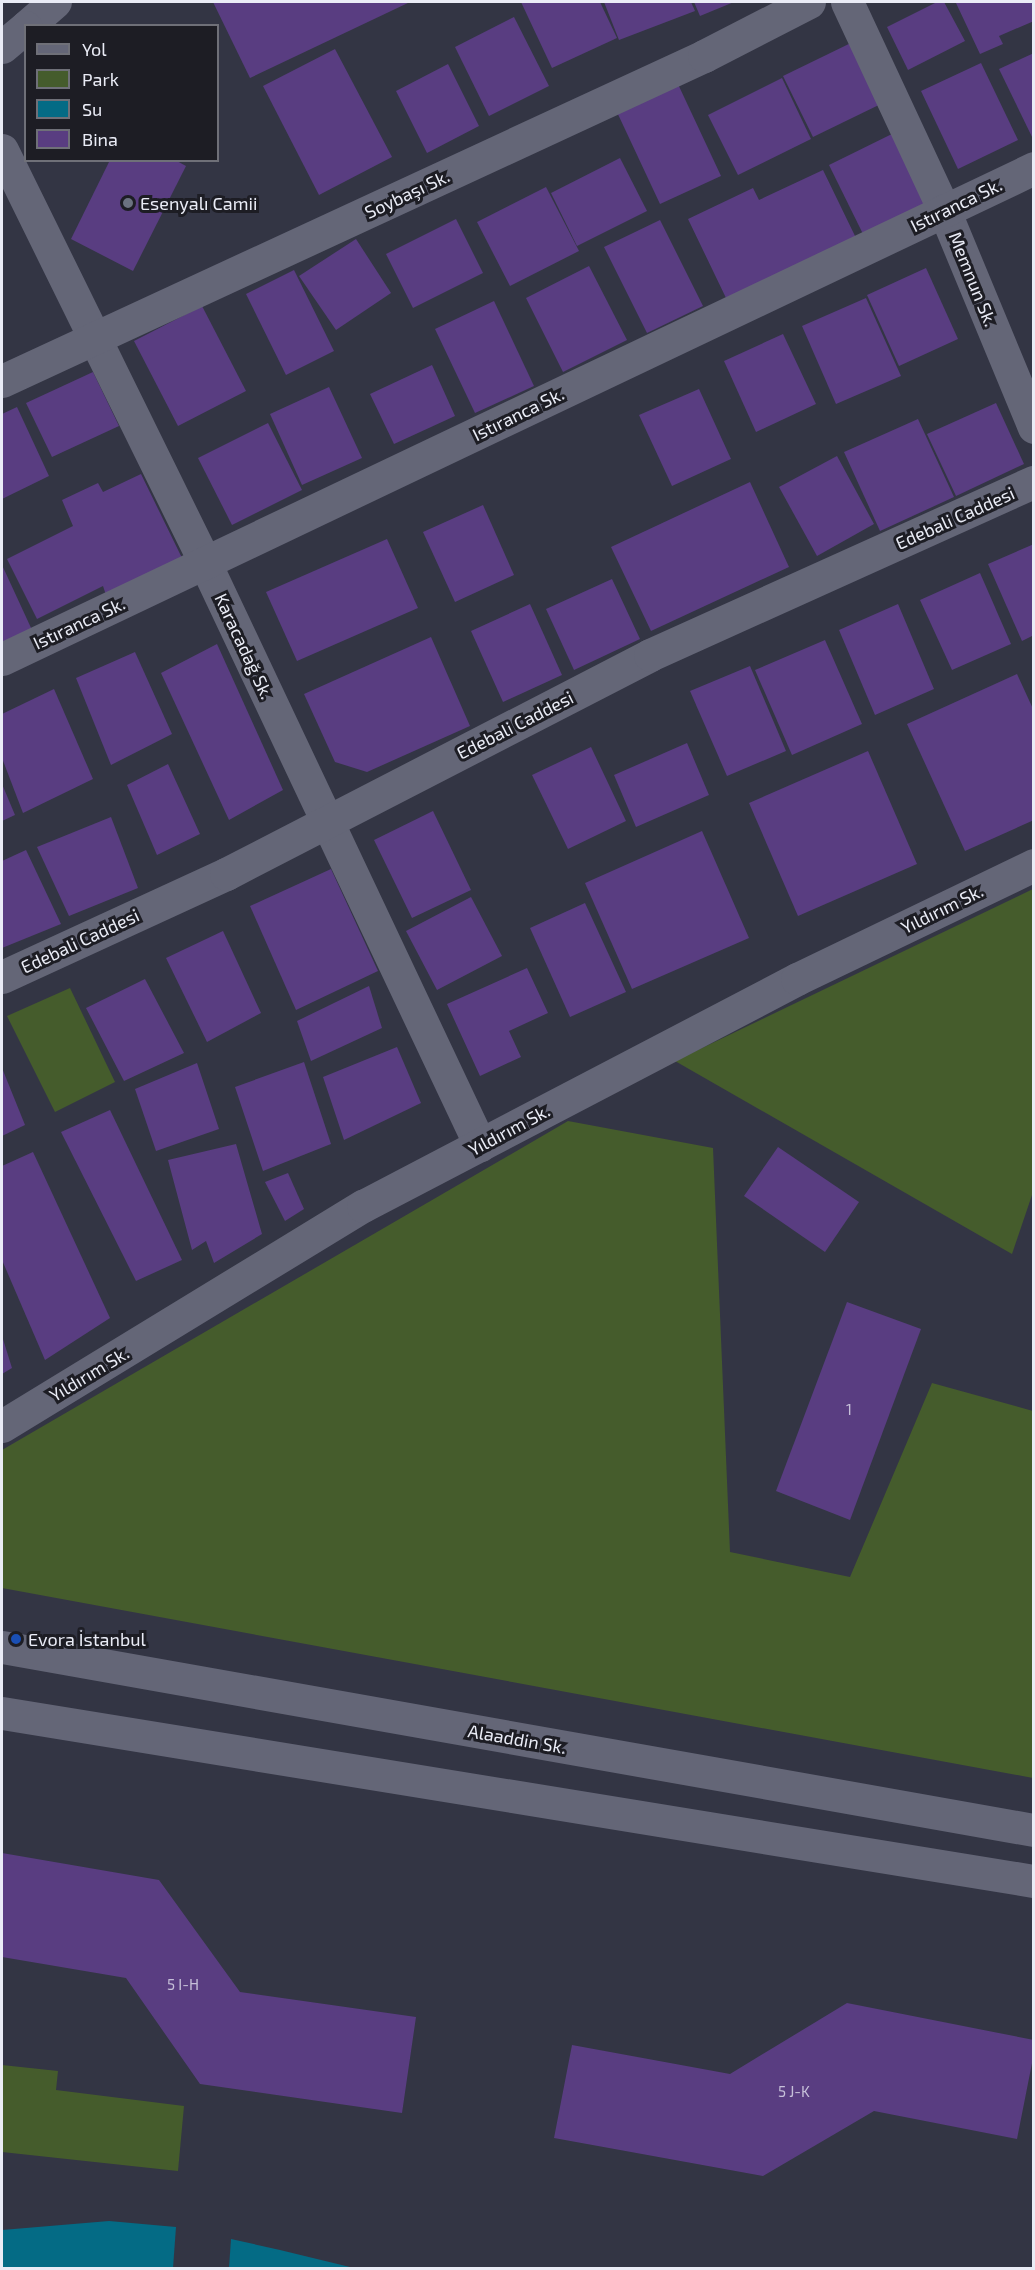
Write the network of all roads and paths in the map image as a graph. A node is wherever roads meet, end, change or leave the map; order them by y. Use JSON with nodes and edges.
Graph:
{"nodes":[{"id":1,"x":56,"y":2,"type":"edge"},
{"id":2,"x":809,"y":2,"type":"edge"},
{"id":3,"x":848,"y":2,"type":"edge"},
{"id":4,"x":28,"y":24,"type":"edge"},
{"id":5,"x":24,"y":28,"type":"edge"},
{"id":6,"x":2,"y":47,"type":"edge"},
{"id":7,"x":2,"y":150,"type":"edge"},
{"id":8,"x":1034,"y":168,"type":"edge"},
{"id":9,"x":944,"y":210,"type":"junction"},
{"id":10,"x":93,"y":338,"type":"junction"},
{"id":11,"x":2,"y":381,"type":"edge"},
{"id":12,"x":1034,"y":427,"type":"edge"},
{"id":13,"x":1034,"y":482,"type":"edge"},
{"id":14,"x":205,"y":563,"type":"junction"},
{"id":15,"x":2,"y":659,"type":"edge"},
{"id":16,"x":327,"y":822,"type":"junction"},
{"id":17,"x":1034,"y":865,"type":"edge"},
{"id":18,"x":2,"y":977,"type":"edge"},
{"id":19,"x":480,"y":1144,"type":"junction"},
{"id":20,"x":2,"y":1426,"type":"edge"},
{"id":21,"x":2,"y":1647,"type":"edge"},
{"id":22,"x":2,"y":1713,"type":"edge"},
{"id":23,"x":1034,"y":1830,"type":"edge"},
{"id":24,"x":1034,"y":1881,"type":"edge"}],
"edges":[{"from":1,"to":4,"type":"street"},
{"from":2,"to":10,"type":"street","name":"Soybaşı Sk."},
{"from":3,"to":9,"type":"street","name":"Memnun Sk."},
{"from":5,"to":6,"type":"street"},
{"from":7,"to":10,"type":"street","name":"Karacadağ Sk."},
{"from":8,"to":9,"type":"street","name":"Istıranca Sk."},
{"from":9,"to":12,"type":"street","name":"Memnun Sk."},
{"from":9,"to":14,"type":"street","name":"Istıranca Sk."},
{"from":10,"to":11,"type":"street","name":"Soybaşı Sk."},
{"from":10,"to":14,"type":"street","name":"Karacadağ Sk."},
{"from":13,"to":16,"type":"street","name":"Edebali Caddesi"},
{"from":14,"to":15,"type":"street","name":"Istıranca Sk."},
{"from":14,"to":16,"type":"street","name":"Karacadağ Sk."},
{"from":16,"to":18,"type":"street","name":"Edebali Caddesi"},
{"from":16,"to":19,"type":"street","name":"Karacadağ Sk."},
{"from":17,"to":19,"type":"street","name":"Yıldırım Sk."},
{"from":19,"to":20,"type":"street","name":"Yıldırım Sk."},
{"from":21,"to":23,"type":"street","name":"Alaaddin Sk."},
{"from":22,"to":24,"type":"street"}]}
